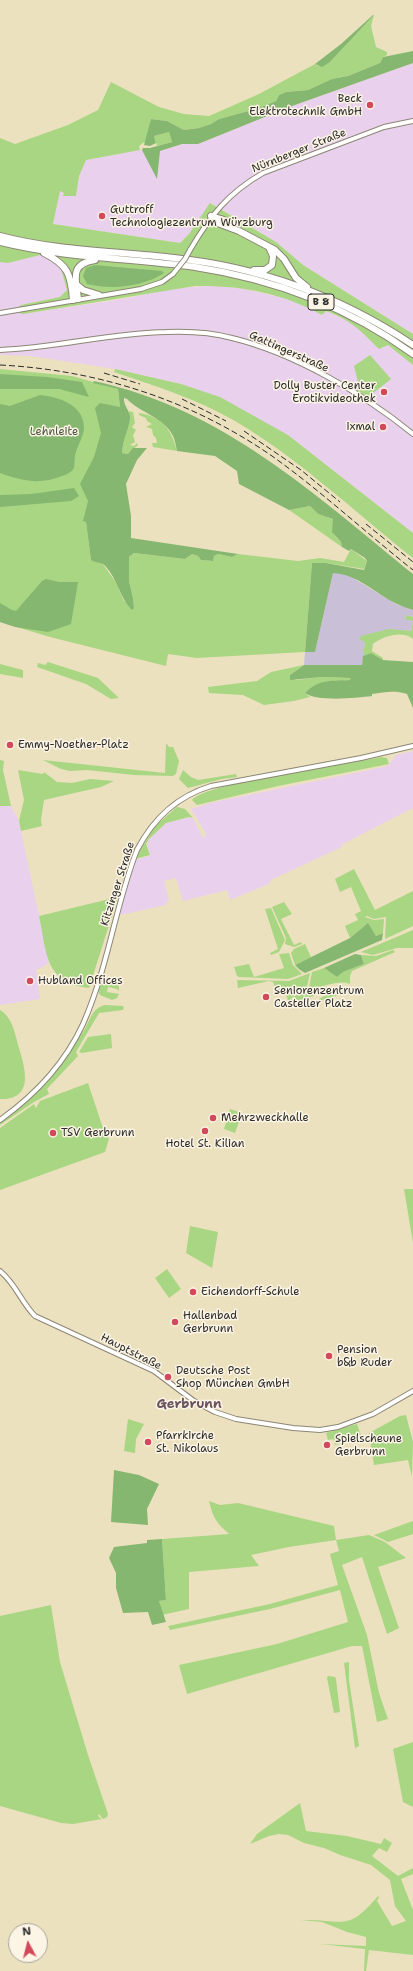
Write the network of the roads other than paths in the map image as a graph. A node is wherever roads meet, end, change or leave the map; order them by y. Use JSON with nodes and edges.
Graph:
{"nodes":[{"id":1,"x":413,"y":121,"type":"edge"},
{"id":2,"x":211,"y":216,"type":"junction"},
{"id":3,"x":0,"y":236,"type":"edge"},
{"id":4,"x":0,"y":242,"type":"edge"},
{"id":5,"x":268,"y":246,"type":"junction"},
{"id":6,"x":37,"y":250,"type":"junction"},
{"id":7,"x":102,"y":258,"type":"junction"},
{"id":8,"x":240,"y":269,"type":"junction"},
{"id":9,"x":76,"y":284,"type":"junction"},
{"id":10,"x":100,"y":295,"type":"junction"},
{"id":11,"x":320,"y":295,"type":"junction"},
{"id":12,"x":76,"y":299,"type":"junction"},
{"id":13,"x":0,"y":313,"type":"edge"},
{"id":14,"x":413,"y":345,"type":"edge"},
{"id":15,"x":0,"y":350,"type":"edge"},
{"id":16,"x":413,"y":354,"type":"edge"},
{"id":17,"x":413,"y":434,"type":"edge"},
{"id":18,"x":413,"y":746,"type":"edge"},
{"id":19,"x":0,"y":1120,"type":"edge"},
{"id":20,"x":0,"y":1271,"type":"edge"},
{"id":21,"x":413,"y":1391,"type":"edge"}],
"edges":[{"from":1,"to":2,"type":"street","name":"Nürnberger Straße"},
{"from":2,"to":5,"type":"highway"},
{"from":2,"to":10,"type":"street","name":"Nürnberger Straße","bridge":true},
{"from":3,"to":8,"type":"highway","number":"B 8"},
{"from":4,"to":6,"type":"highway","number":"B 8"},
{"from":5,"to":8,"type":"highway"},
{"from":5,"to":11,"type":"highway"},
{"from":6,"to":7,"type":"highway","number":"B 8"},
{"from":6,"to":12,"type":"highway"},
{"from":7,"to":9,"type":"highway"},
{"from":7,"to":16,"type":"highway","number":"B 8"},
{"from":8,"to":11,"type":"highway","number":"B 8"},
{"from":9,"to":10,"type":"highway"},
{"from":9,"to":12,"type":"highway"},
{"from":10,"to":12,"type":"street","name":"Nürnberger Straße"},
{"from":11,"to":14,"type":"highway","number":"B 8"},
{"from":12,"to":13,"type":"street","name":"Nürnberger Straße"},
{"from":15,"to":17,"type":"street","name":"Gattingerstraße"},
{"from":18,"to":19,"type":"street","name":"Kitzinger Straße"},
{"from":20,"to":21,"type":"street","name":"Hauptstraße"}]}
